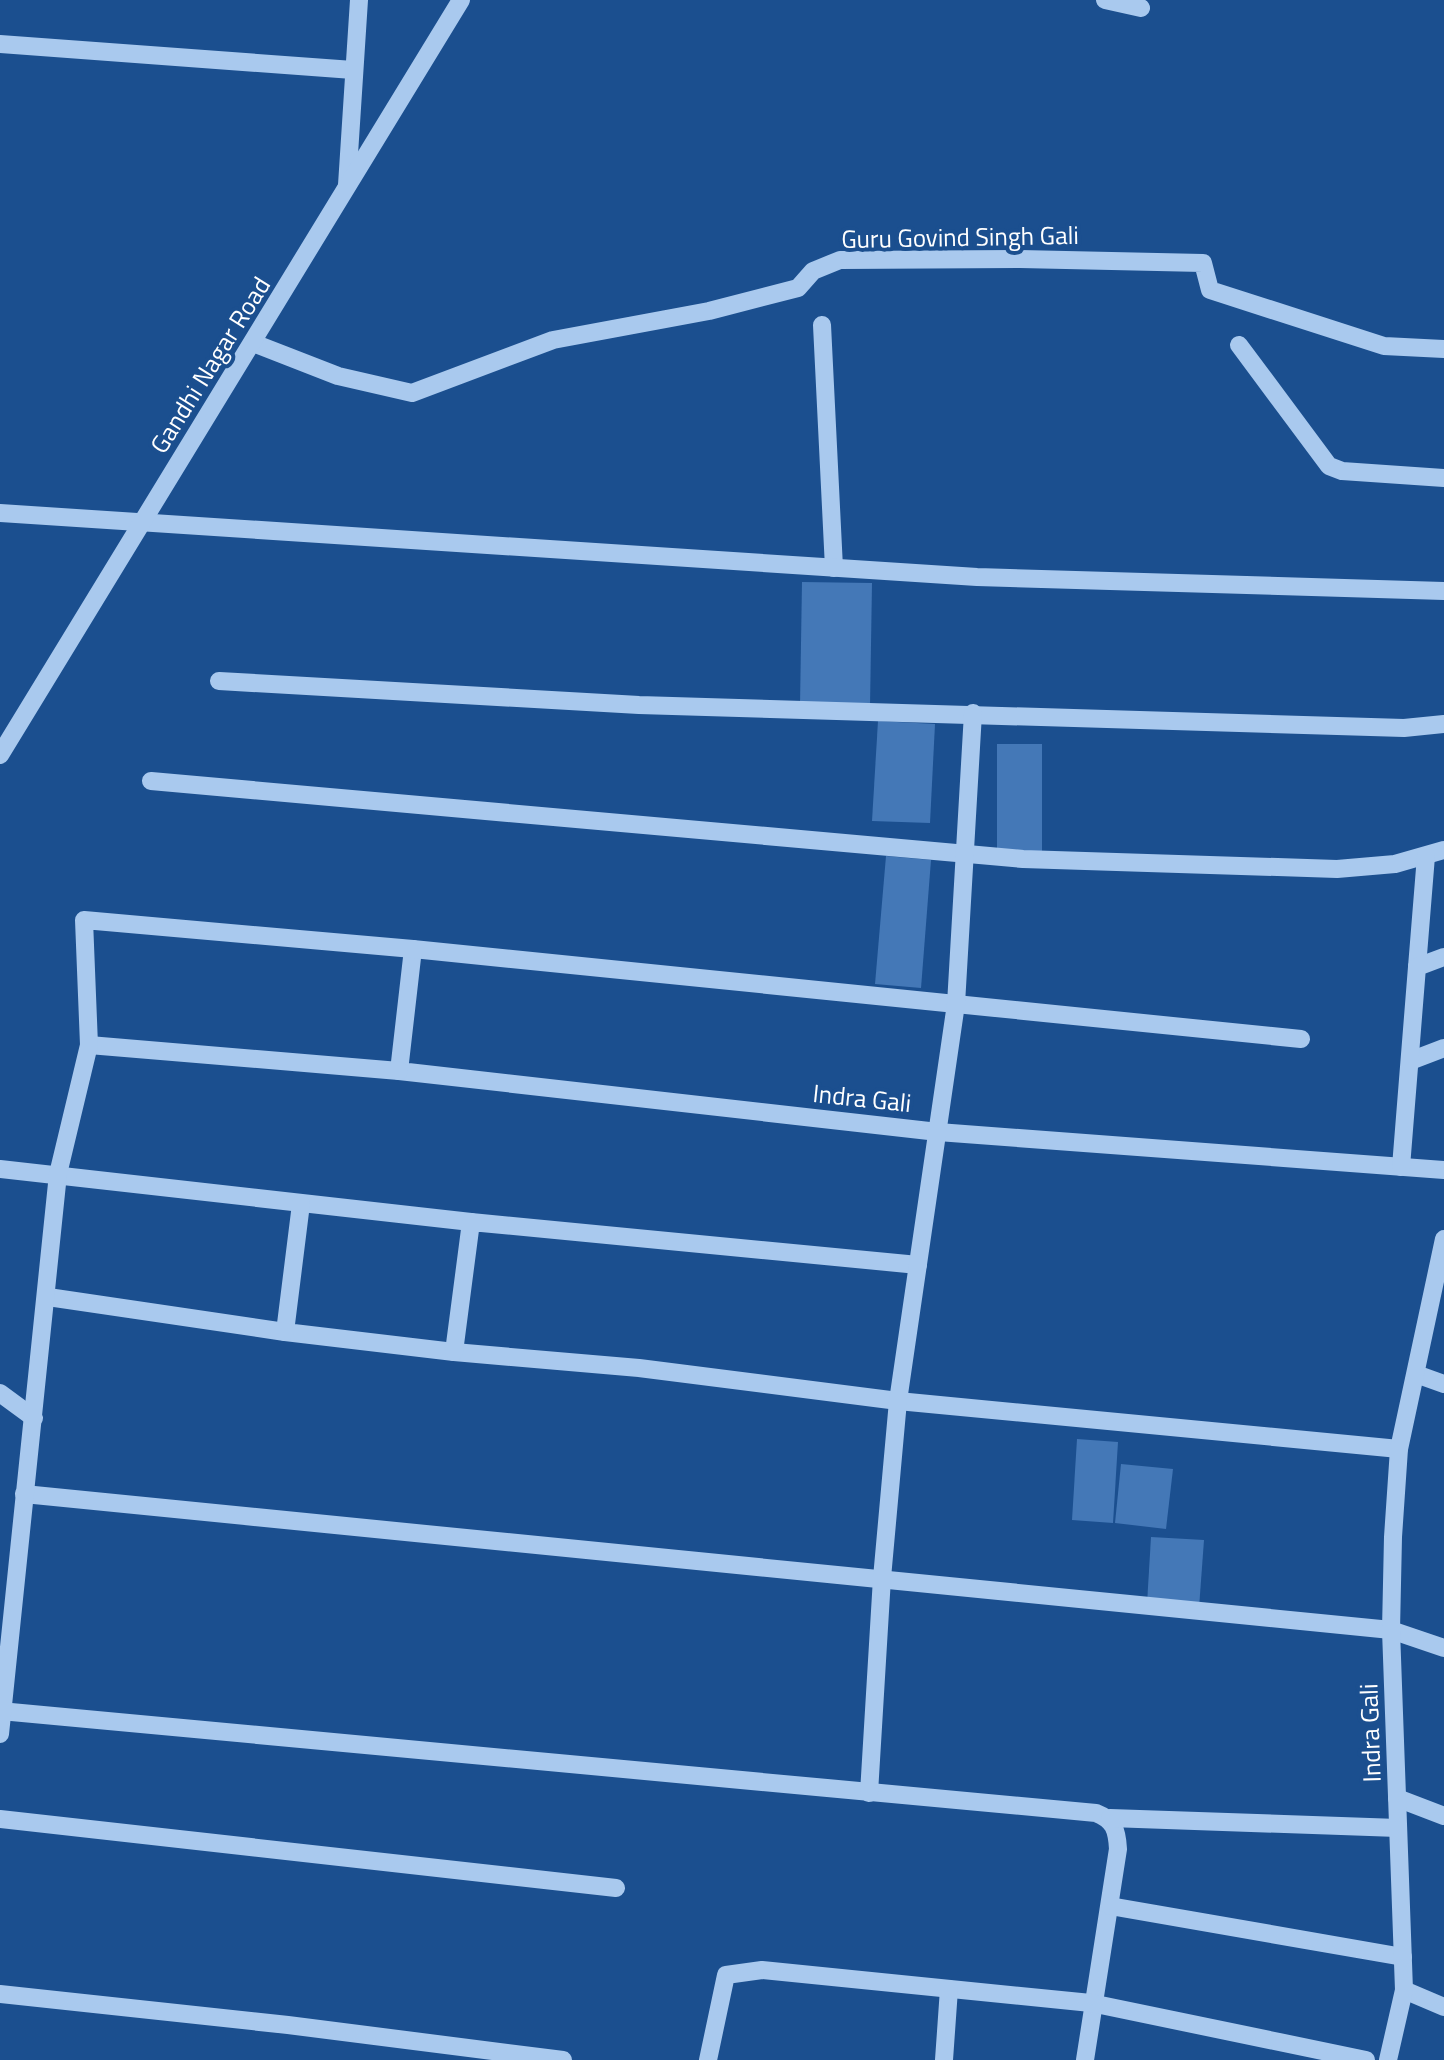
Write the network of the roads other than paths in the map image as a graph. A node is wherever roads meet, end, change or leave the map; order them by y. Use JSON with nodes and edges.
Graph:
{"nodes":[{"id":1,"x":358,"y":0,"type":"edge"},
{"id":2,"x":461,"y":0,"type":"edge"},
{"id":3,"x":1105,"y":0,"type":"edge"},
{"id":4,"x":1141,"y":8,"type":"dead end"},
{"id":5,"x":0,"y":44,"type":"edge"},
{"id":6,"x":353,"y":70,"type":"junction"},
{"id":7,"x":347,"y":190,"type":"junction"},
{"id":8,"x":822,"y":325,"type":"dead end"},
{"id":9,"x":253,"y":343,"type":"junction"},
{"id":10,"x":1239,"y":346,"type":"dead end"},
{"id":11,"x":1444,"y":348,"type":"edge"},
{"id":12,"x":1444,"y":478,"type":"edge"},
{"id":13,"x":0,"y":513,"type":"edge"},
{"id":14,"x":142,"y":524,"type":"junction"},
{"id":15,"x":834,"y":568,"type":"junction"},
{"id":16,"x":1444,"y":591,"type":"edge"},
{"id":17,"x":219,"y":681,"type":"dead end"},
{"id":18,"x":973,"y":713,"type":"junction"},
{"id":19,"x":1444,"y":724,"type":"edge"},
{"id":20,"x":0,"y":754,"type":"edge"},
{"id":21,"x":151,"y":781,"type":"dead end"},
{"id":22,"x":1444,"y":850,"type":"edge"},
{"id":23,"x":966,"y":856,"type":"junction"},
{"id":24,"x":1426,"y":856,"type":"junction"},
{"id":25,"x":413,"y":949,"type":"junction"},
{"id":26,"x":1444,"y":957,"type":"edge"},
{"id":27,"x":1418,"y":967,"type":"junction"},
{"id":28,"x":956,"y":1004,"type":"junction"},
{"id":29,"x":1301,"y":1039,"type":"dead end"},
{"id":30,"x":89,"y":1045,"type":"junction"},
{"id":31,"x":1444,"y":1048,"type":"edge"},
{"id":32,"x":1410,"y":1061,"type":"junction"},
{"id":33,"x":399,"y":1071,"type":"junction"},
{"id":34,"x":938,"y":1132,"type":"junction"},
{"id":35,"x":1401,"y":1167,"type":"junction"},
{"id":36,"x":0,"y":1168,"type":"edge"},
{"id":37,"x":1444,"y":1170,"type":"edge"},
{"id":38,"x":58,"y":1174,"type":"junction"},
{"id":39,"x":301,"y":1204,"type":"junction"},
{"id":40,"x":471,"y":1222,"type":"junction"},
{"id":41,"x":1443,"y":1248,"type":"edge"},
{"id":42,"x":918,"y":1265,"type":"junction"},
{"id":43,"x":48,"y":1296,"type":"junction"},
{"id":44,"x":285,"y":1332,"type":"junction"},
{"id":45,"x":454,"y":1352,"type":"junction"},
{"id":46,"x":1416,"y":1374,"type":"junction"},
{"id":47,"x":1444,"y":1384,"type":"edge"},
{"id":48,"x":0,"y":1393,"type":"edge"},
{"id":49,"x":898,"y":1402,"type":"junction"},
{"id":50,"x":34,"y":1418,"type":"junction"},
{"id":51,"x":1400,"y":1449,"type":"junction"},
{"id":52,"x":24,"y":1494,"type":"junction"},
{"id":53,"x":882,"y":1578,"type":"junction"},
{"id":54,"x":1391,"y":1630,"type":"junction"},
{"id":55,"x":1444,"y":1648,"type":"edge"},
{"id":56,"x":1,"y":1711,"type":"edge"},
{"id":57,"x":0,"y":1734,"type":"edge"},
{"id":58,"x":869,"y":1793,"type":"junction"},
{"id":59,"x":1397,"y":1798,"type":"junction"},
{"id":60,"x":1444,"y":1816,"type":"edge"},
{"id":61,"x":1110,"y":1818,"type":"junction"},
{"id":62,"x":0,"y":1819,"type":"edge"},
{"id":63,"x":1398,"y":1828,"type":"junction"},
{"id":64,"x":616,"y":1888,"type":"dead end"},
{"id":65,"x":1110,"y":1906,"type":"junction"},
{"id":66,"x":1403,"y":1956,"type":"junction"},
{"id":67,"x":950,"y":1989,"type":"junction"},
{"id":68,"x":1404,"y":1990,"type":"junction"},
{"id":69,"x":0,"y":1994,"type":"edge"},
{"id":70,"x":1092,"y":2003,"type":"junction"},
{"id":71,"x":1444,"y":2007,"type":"edge"},
{"id":72,"x":563,"y":2060,"type":"edge"},
{"id":73,"x":708,"y":2060,"type":"edge"},
{"id":74,"x":944,"y":2060,"type":"edge"},
{"id":75,"x":1085,"y":2060,"type":"edge"},
{"id":76,"x":1366,"y":2060,"type":"edge"},
{"id":77,"x":1388,"y":2060,"type":"edge"}],
"edges":[{"from":1,"to":6,"type":"street"},
{"from":2,"to":7,"type":"street","name":"Gandhi Nagar Road"},
{"from":3,"to":4,"type":"street"},
{"from":5,"to":6,"type":"street"},
{"from":6,"to":7,"type":"street"},
{"from":7,"to":9,"type":"street","name":"Gandhi Nagar Road"},
{"from":8,"to":15,"type":"street"},
{"from":9,"to":11,"type":"street","name":"Guru Govind Singh Gali"},
{"from":9,"to":14,"type":"street","name":"Gandhi Nagar Road"},
{"from":10,"to":12,"type":"street"},
{"from":13,"to":14,"type":"street"},
{"from":14,"to":15,"type":"street"},
{"from":14,"to":20,"type":"street","name":"Gandhi Nagar Road"},
{"from":15,"to":16,"type":"street"},
{"from":17,"to":18,"type":"street"},
{"from":18,"to":19,"type":"street"},
{"from":18,"to":23,"type":"street"},
{"from":21,"to":23,"type":"street"},
{"from":22,"to":24,"type":"street"},
{"from":23,"to":24,"type":"street"},
{"from":23,"to":28,"type":"street"},
{"from":24,"to":27,"type":"street"},
{"from":25,"to":28,"type":"street"},
{"from":25,"to":30,"type":"street"},
{"from":25,"to":33,"type":"street"},
{"from":26,"to":27,"type":"street"},
{"from":27,"to":32,"type":"street"},
{"from":28,"to":29,"type":"street"},
{"from":28,"to":34,"type":"street"},
{"from":30,"to":33,"type":"street","name":"Indra Gali"},
{"from":30,"to":38,"type":"street"},
{"from":31,"to":32,"type":"street"},
{"from":32,"to":35,"type":"street"},
{"from":33,"to":34,"type":"street","name":"Indra Gali"},
{"from":34,"to":35,"type":"street","name":"Indra Gali"},
{"from":34,"to":42,"type":"street"},
{"from":35,"to":37,"type":"street","name":"Indra Gali"},
{"from":36,"to":38,"type":"street"},
{"from":38,"to":39,"type":"street"},
{"from":38,"to":43,"type":"street"},
{"from":39,"to":40,"type":"street"},
{"from":39,"to":44,"type":"street"},
{"from":40,"to":42,"type":"street"},
{"from":40,"to":45,"type":"street"},
{"from":41,"to":46,"type":"street","name":"Indra Gali"},
{"from":42,"to":49,"type":"street"},
{"from":43,"to":44,"type":"street"},
{"from":43,"to":50,"type":"street"},
{"from":44,"to":45,"type":"street"},
{"from":45,"to":49,"type":"street"},
{"from":46,"to":47,"type":"street"},
{"from":46,"to":51,"type":"street","name":"Indra Gali"},
{"from":48,"to":50,"type":"street"},
{"from":49,"to":51,"type":"street"},
{"from":49,"to":53,"type":"street"},
{"from":50,"to":52,"type":"street"},
{"from":51,"to":54,"type":"street","name":"Indra Gali"},
{"from":52,"to":53,"type":"street"},
{"from":52,"to":56,"type":"street"},
{"from":53,"to":54,"type":"street"},
{"from":53,"to":58,"type":"street"},
{"from":54,"to":55,"type":"street"},
{"from":54,"to":59,"type":"street","name":"Indra Gali"},
{"from":56,"to":57,"type":"street"},
{"from":56,"to":58,"type":"street"},
{"from":58,"to":61,"type":"street"},
{"from":59,"to":60,"type":"street"},
{"from":59,"to":63,"type":"street","name":"Indra Gali"},
{"from":61,"to":63,"type":"street"},
{"from":61,"to":65,"type":"street"},
{"from":62,"to":64,"type":"street"},
{"from":63,"to":66,"type":"street","name":"Indra Gali"},
{"from":65,"to":66,"type":"street"},
{"from":65,"to":70,"type":"street"},
{"from":66,"to":68,"type":"street","name":"Indra Gali"},
{"from":67,"to":70,"type":"street"},
{"from":67,"to":73,"type":"street"},
{"from":67,"to":74,"type":"street"},
{"from":68,"to":71,"type":"street"},
{"from":68,"to":77,"type":"street","name":"Indra Gali"},
{"from":69,"to":72,"type":"street"},
{"from":70,"to":75,"type":"street"},
{"from":70,"to":76,"type":"street"}]}
